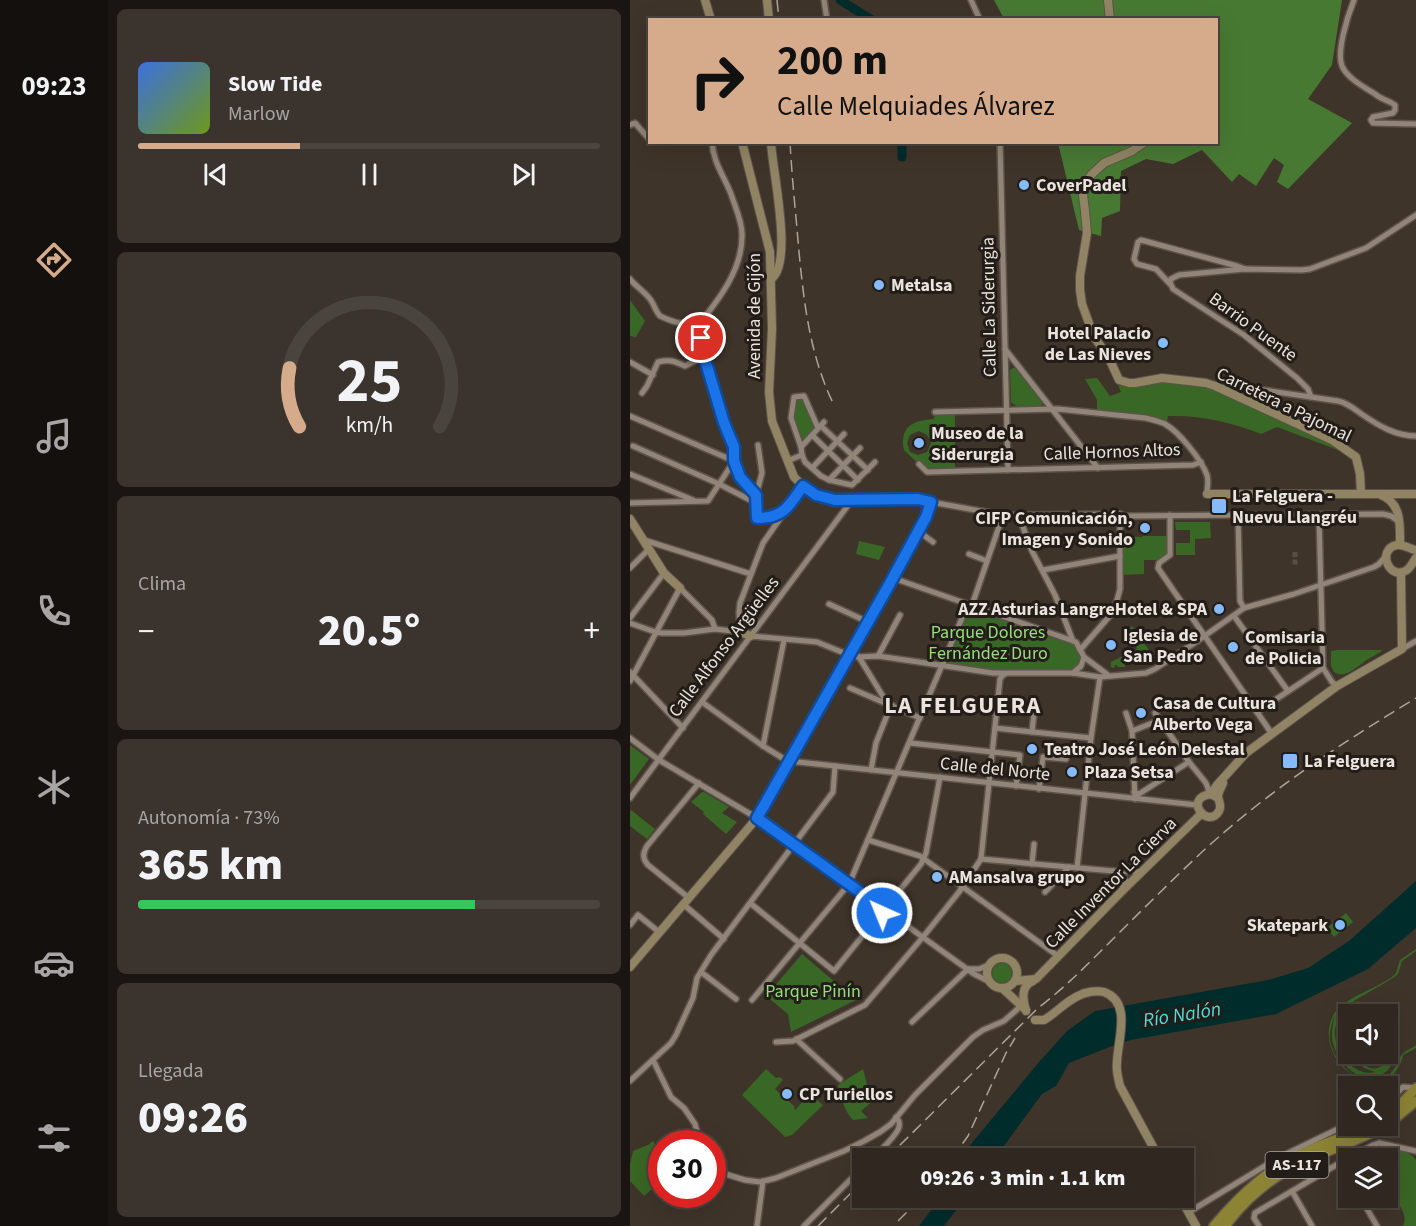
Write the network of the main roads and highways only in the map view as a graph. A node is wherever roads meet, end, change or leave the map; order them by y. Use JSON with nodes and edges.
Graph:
{"nodes":[{"id":1,"x":1416,"y":1088,"type":"edge"},
{"id":2,"x":1416,"y":1101,"type":"edge"},
{"id":3,"x":1398,"y":1107,"type":"edge"},
{"id":4,"x":1398,"y":1117,"type":"edge"},
{"id":5,"x":1343,"y":1136,"type":"edge"},
{"id":6,"x":1366,"y":1136,"type":"edge"},
{"id":7,"x":1255,"y":1188,"type":"junction"},
{"id":8,"x":1215,"y":1224,"type":"edge"},
{"id":9,"x":1231,"y":1226,"type":"edge"}],
"edges":[{"from":1,"to":3,"type":"highway"},
{"from":2,"to":4,"type":"highway","number":"AS-117"},
{"from":5,"to":7,"type":"highway","number":"AS-117"},
{"from":6,"to":7,"type":"highway","number":"AS-117"},
{"from":7,"to":8,"type":"highway","number":"AS-117"},
{"from":7,"to":9,"type":"highway"}]}
